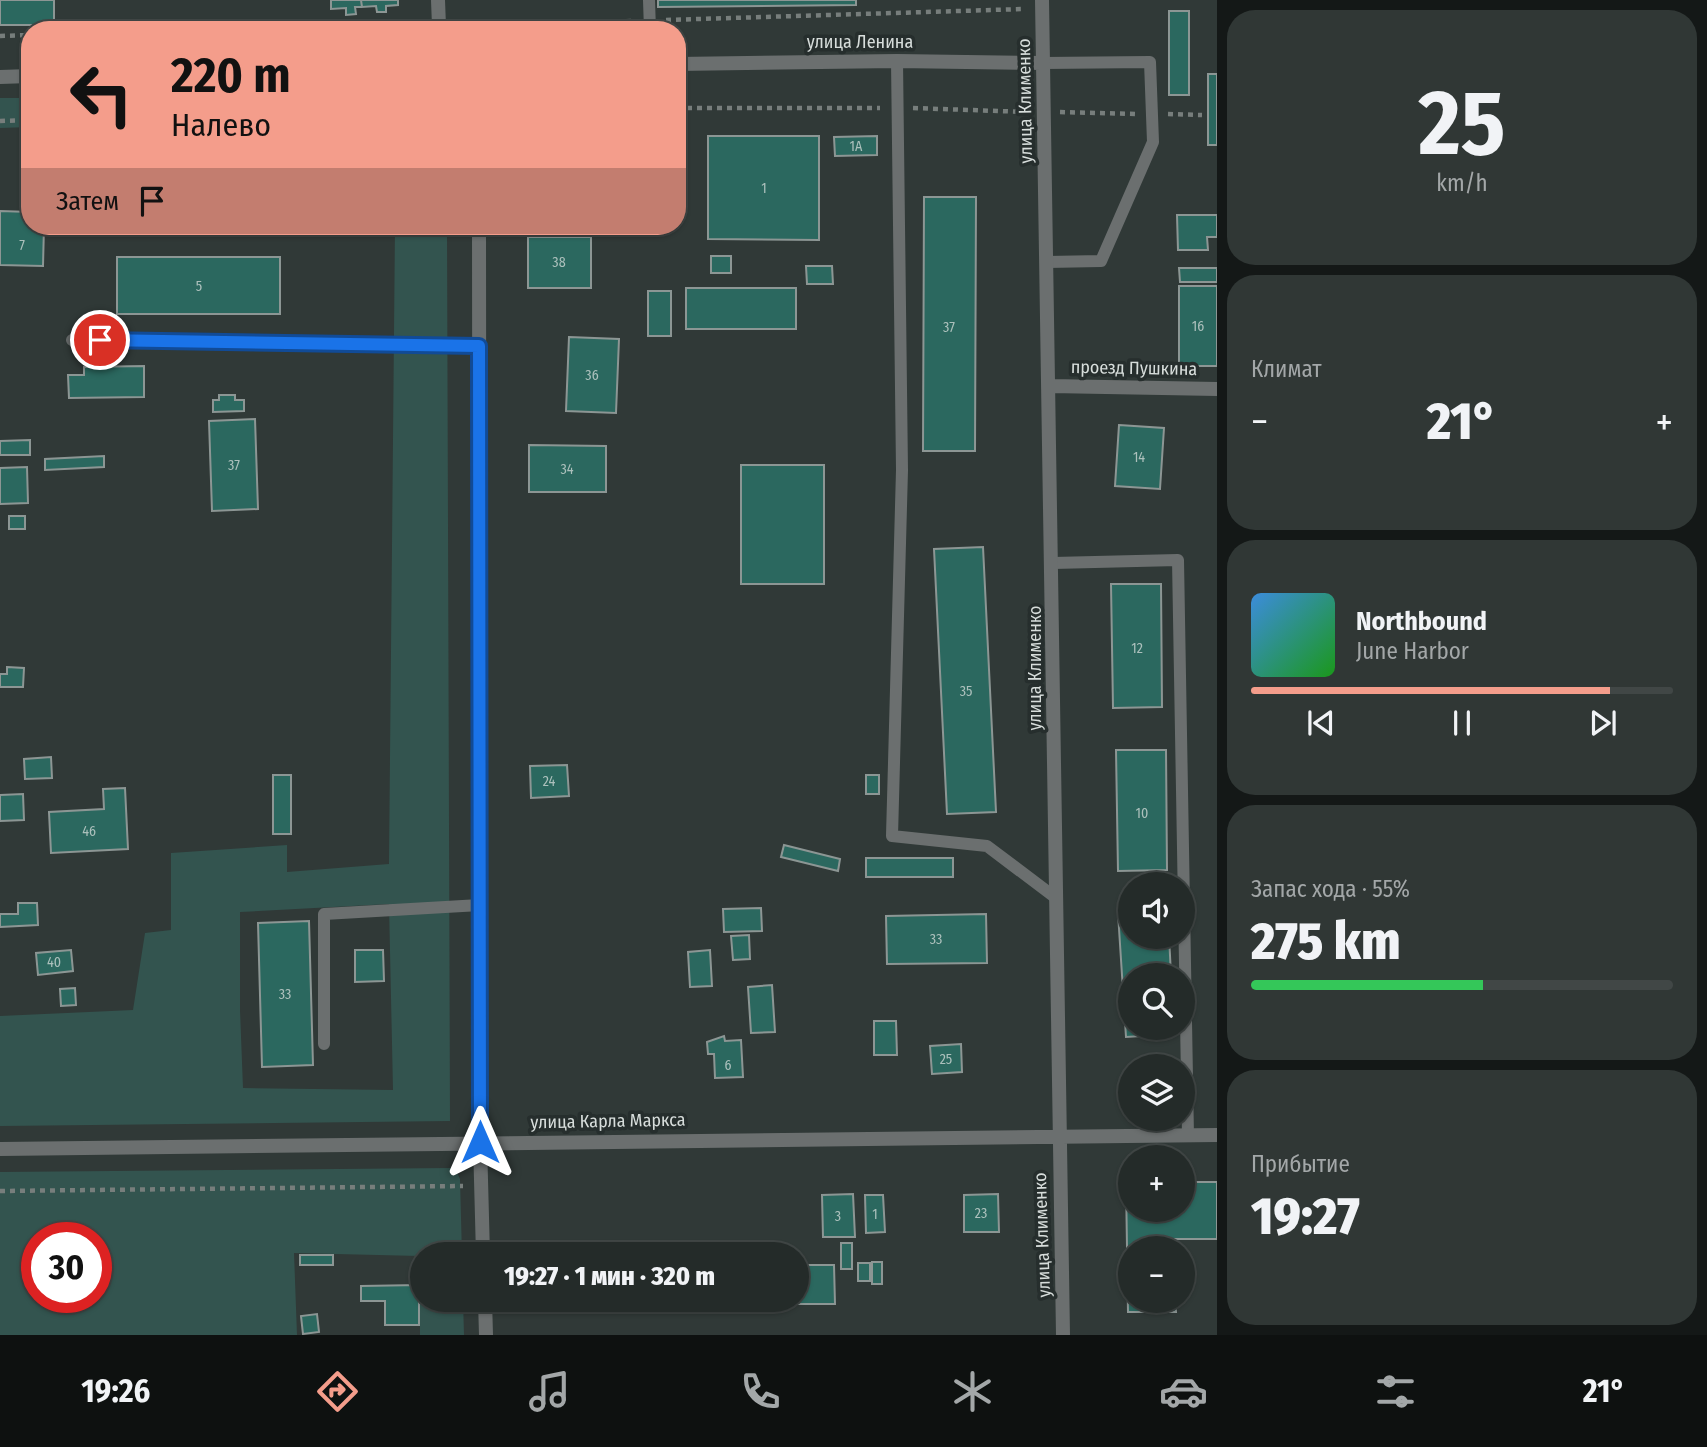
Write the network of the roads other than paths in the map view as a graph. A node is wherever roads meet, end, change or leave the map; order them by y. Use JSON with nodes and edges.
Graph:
{"nodes":[{"id":1,"x":438,"y":0,"type":"edge"},
{"id":2,"x":649,"y":0,"type":"edge"},
{"id":3,"x":1042,"y":0,"type":"edge"},
{"id":4,"x":439,"y":21,"type":"edge"},
{"id":5,"x":650,"y":21,"type":"edge"},
{"id":6,"x":897,"y":61,"type":"junction"},
{"id":7,"x":1043,"y":63,"type":"junction"},
{"id":8,"x":686,"y":64,"type":"edge"},
{"id":9,"x":21,"y":76,"type":"edge"},
{"id":10,"x":0,"y":77,"type":"edge"},
{"id":11,"x":479,"y":235,"type":"edge"},
{"id":12,"x":1047,"y":262,"type":"junction"},
{"id":13,"x":72,"y":340,"type":"dead end"},
{"id":14,"x":479,"y":346,"type":"junction"},
{"id":15,"x":1050,"y":386,"type":"junction"},
{"id":16,"x":1217,"y":389,"type":"edge"},
{"id":17,"x":1053,"y":564,"type":"junction"},
{"id":18,"x":1056,"y":898,"type":"junction"},
{"id":19,"x":480,"y":905,"type":"junction"},
{"id":20,"x":324,"y":1044,"type":"dead end"},
{"id":21,"x":1217,"y":1135,"type":"edge"},
{"id":22,"x":1058,"y":1136,"type":"junction"},
{"id":23,"x":1188,"y":1136,"type":"junction"},
{"id":24,"x":480,"y":1142,"type":"junction"},
{"id":25,"x":0,"y":1149,"type":"edge"},
{"id":26,"x":483,"y":1242,"type":"edge"},
{"id":27,"x":485,"y":1312,"type":"edge"},
{"id":28,"x":486,"y":1335,"type":"edge"},
{"id":29,"x":1063,"y":1335,"type":"edge"}],
"edges":[{"from":1,"to":4,"type":"street"},
{"from":2,"to":5,"type":"lane"},
{"from":3,"to":7,"type":"street","name":"улица Клименко"},
{"from":6,"to":7,"type":"street","name":"улица Ленина"},
{"from":6,"to":8,"type":"street","name":"улица Ленина"},
{"from":6,"to":18,"type":"lane"},
{"from":7,"to":12,"type":"street","name":"улица Клименко"},
{"from":7,"to":12,"type":"lane"},
{"from":9,"to":10,"type":"street"},
{"from":11,"to":14,"type":"street"},
{"from":12,"to":15,"type":"street","name":"улица Клименко"},
{"from":13,"to":14,"type":"lane"},
{"from":14,"to":19,"type":"street"},
{"from":15,"to":16,"type":"street","name":"проезд Пушкина"},
{"from":15,"to":17,"type":"street","name":"улица Клименко"},
{"from":17,"to":18,"type":"street","name":"улица Клименко"},
{"from":17,"to":23,"type":"lane"},
{"from":18,"to":22,"type":"street","name":"улица Клименко"},
{"from":19,"to":20,"type":"lane"},
{"from":19,"to":24,"type":"street"},
{"from":21,"to":23,"type":"street","name":"улица Карла Маркса"},
{"from":22,"to":23,"type":"street","name":"улица Карла Маркса"},
{"from":22,"to":24,"type":"street","name":"улица Карла Маркса"},
{"from":22,"to":29,"type":"street","name":"улица Клименко"},
{"from":24,"to":25,"type":"street","name":"улица Карла Маркса"},
{"from":24,"to":26,"type":"street"},
{"from":27,"to":28,"type":"street"}]}
